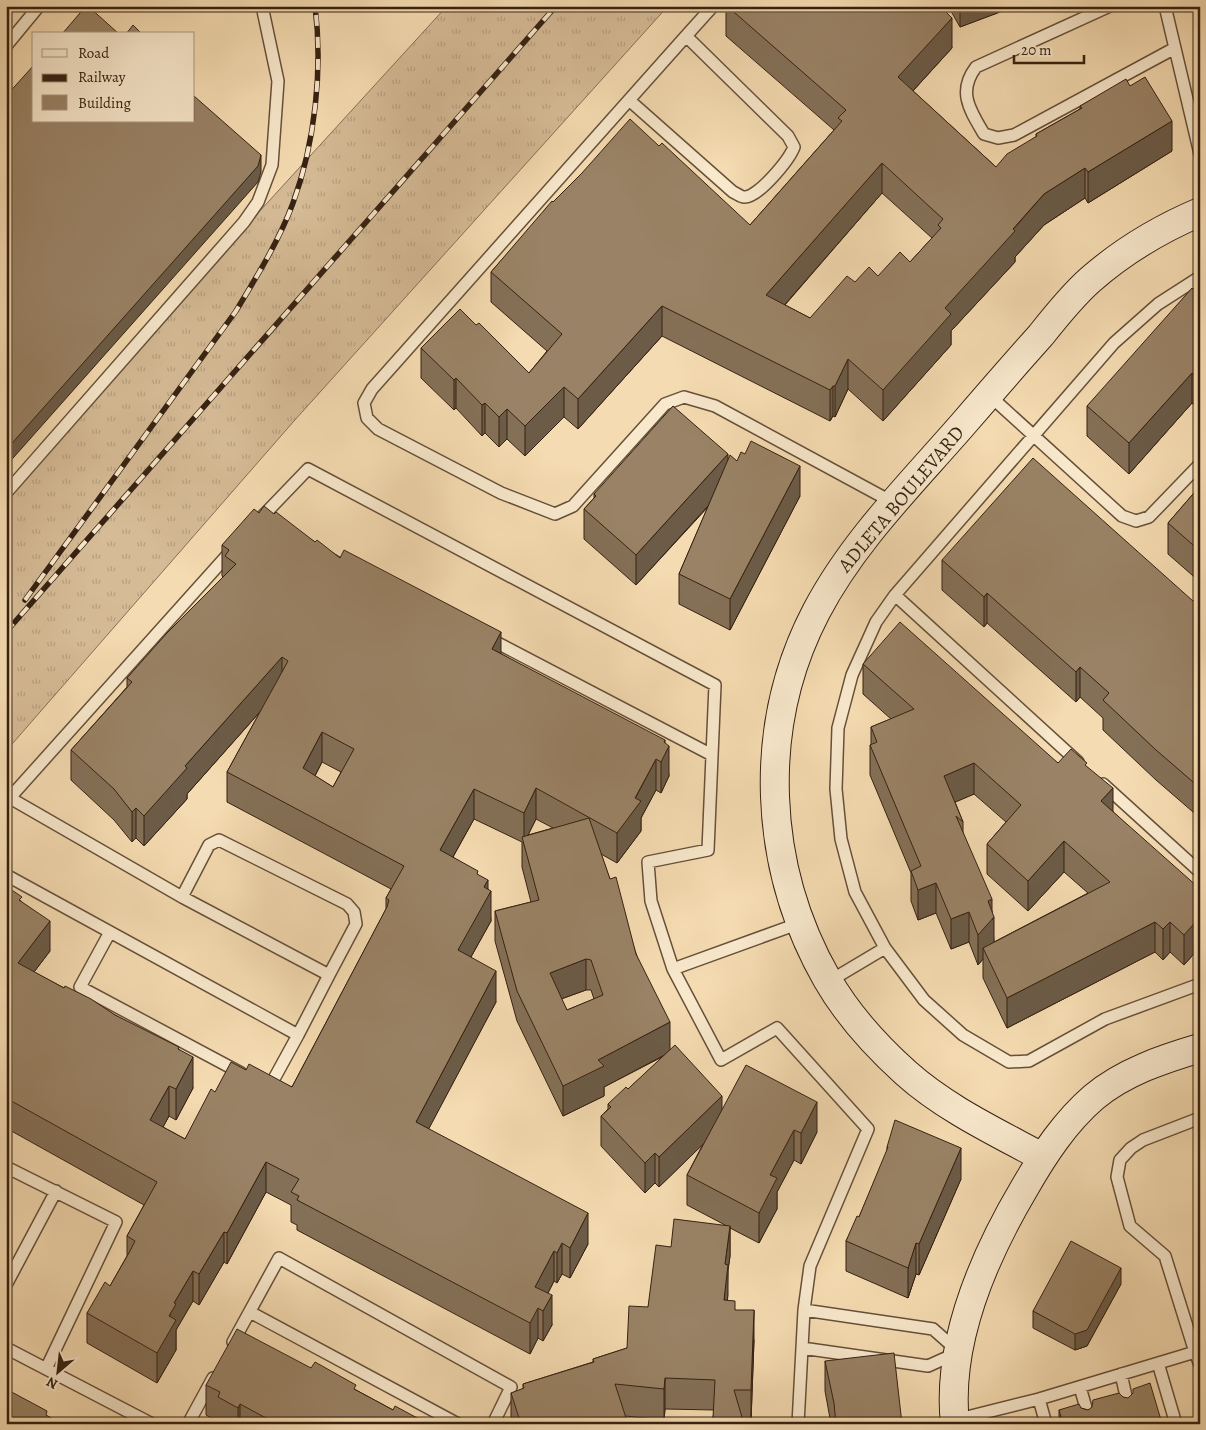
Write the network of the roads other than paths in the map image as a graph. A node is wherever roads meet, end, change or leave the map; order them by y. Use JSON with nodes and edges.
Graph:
{"nodes":[{"id":1,"x":39,"y":6,"type":"edge"},
{"id":2,"x":262,"y":6,"type":"edge"},
{"id":3,"x":713,"y":6,"type":"edge"},
{"id":4,"x":1110,"y":6,"type":"edge"},
{"id":5,"x":1165,"y":6,"type":"edge"},
{"id":6,"x":686,"y":36,"type":"junction"},
{"id":7,"x":6,"y":46,"type":"edge"},
{"id":8,"x":1175,"y":48,"type":"junction"},
{"id":9,"x":629,"y":100,"type":"junction"},
{"id":10,"x":1200,"y":154,"type":"edge"},
{"id":11,"x":1200,"y":212,"type":"edge"},
{"id":12,"x":1200,"y":277,"type":"edge"},
{"id":13,"x":989,"y":394,"type":"junction"},
{"id":14,"x":1030,"y":432,"type":"junction"},
{"id":15,"x":1200,"y":464,"type":"edge"},
{"id":16,"x":6,"y":492,"type":"edge"},
{"id":17,"x":894,"y":503,"type":"junction"},
{"id":18,"x":895,"y":595,"type":"junction"},
{"id":19,"x":481,"y":634,"type":"edge"},
{"id":20,"x":710,"y":754,"type":"junction"},
{"id":21,"x":8,"y":800,"type":"edge"},
{"id":22,"x":1200,"y":872,"type":"edge"},
{"id":23,"x":6,"y":875,"type":"edge"},
{"id":24,"x":182,"y":897,"type":"junction"},
{"id":25,"x":800,"y":923,"type":"junction"},
{"id":26,"x":110,"y":932,"type":"junction"},
{"id":27,"x":885,"y":948,"type":"junction"},
{"id":28,"x":673,"y":968,"type":"junction"},
{"id":29,"x":329,"y":975,"type":"junction"},
{"id":30,"x":828,"y":982,"type":"junction"},
{"id":31,"x":1200,"y":984,"type":"edge"},
{"id":32,"x":298,"y":1035,"type":"junction"},
{"id":33,"x":1200,"y":1048,"type":"edge"},
{"id":34,"x":1200,"y":1118,"type":"edge"},
{"id":35,"x":1042,"y":1157,"type":"junction"},
{"id":36,"x":6,"y":1167,"type":"edge"},
{"id":37,"x":56,"y":1191,"type":"junction"},
{"id":38,"x":6,"y":1285,"type":"edge"},
{"id":39,"x":804,"y":1310,"type":"junction"},
{"id":40,"x":250,"y":1312,"type":"junction"},
{"id":41,"x":6,"y":1348,"type":"edge"},
{"id":42,"x":802,"y":1348,"type":"junction"},
{"id":43,"x":1198,"y":1351,"type":"edge"},
{"id":44,"x":959,"y":1352,"type":"junction"},
{"id":45,"x":1158,"y":1362,"type":"junction"},
{"id":46,"x":1200,"y":1365,"type":"edge"},
{"id":47,"x":46,"y":1369,"type":"junction"},
{"id":48,"x":1120,"y":1374,"type":"junction"},
{"id":49,"x":1080,"y":1387,"type":"junction"},
{"id":50,"x":1126,"y":1396,"type":"edge"},
{"id":51,"x":1039,"y":1400,"type":"junction"},
{"id":52,"x":1086,"y":1408,"type":"edge"},
{"id":53,"x":955,"y":1422,"type":"edge"},
{"id":54,"x":152,"y":1424,"type":"edge"},
{"id":55,"x":188,"y":1424,"type":"edge"},
{"id":56,"x":458,"y":1424,"type":"edge"},
{"id":57,"x":493,"y":1424,"type":"edge"},
{"id":58,"x":798,"y":1424,"type":"edge"},
{"id":59,"x":1046,"y":1424,"type":"edge"},
{"id":60,"x":1176,"y":1424,"type":"edge"}],
"edges":[{"from":1,"to":7,"type":"lane"},
{"from":2,"to":16,"type":"lane"},
{"from":3,"to":6,"type":"lane"},
{"from":4,"to":8,"type":"lane"},
{"from":5,"to":8,"type":"lane"},
{"from":6,"to":9,"type":"lane"},
{"from":6,"to":9,"type":"lane"},
{"from":8,"to":10,"type":"lane"},
{"from":9,"to":17,"type":"lane"},
{"from":11,"to":13,"type":"street","name":"ADLETA BOULEVARD"},
{"from":12,"to":14,"type":"lane"},
{"from":13,"to":14,"type":"lane"},
{"from":13,"to":17,"type":"street","name":"ADLETA BOULEVARD"},
{"from":14,"to":15,"type":"lane"},
{"from":14,"to":18,"type":"lane"},
{"from":17,"to":25,"type":"street","name":"ADLETA BOULEVARD"},
{"from":18,"to":22,"type":"lane"},
{"from":18,"to":27,"type":"lane"},
{"from":19,"to":20,"type":"lane"},
{"from":20,"to":21,"type":"lane"},
{"from":20,"to":28,"type":"lane"},
{"from":21,"to":24,"type":"lane"},
{"from":23,"to":26,"type":"lane"},
{"from":24,"to":29,"type":"lane"},
{"from":24,"to":29,"type":"lane"},
{"from":25,"to":28,"type":"lane"},
{"from":25,"to":30,"type":"street","name":"ADLETA BOULEVARD"},
{"from":26,"to":32,"type":"lane"},
{"from":26,"to":32,"type":"lane"},
{"from":27,"to":30,"type":"lane"},
{"from":27,"to":31,"type":"lane"},
{"from":28,"to":39,"type":"lane"},
{"from":29,"to":32,"type":"lane"},
{"from":30,"to":35,"type":"street","name":"ADLETA BOULEVARD"},
{"from":33,"to":35,"type":"street"},
{"from":34,"to":43,"type":"lane"},
{"from":35,"to":44,"type":"street"},
{"from":36,"to":37,"type":"lane"},
{"from":37,"to":38,"type":"lane"},
{"from":37,"to":47,"type":"lane"},
{"from":39,"to":42,"type":"lane"},
{"from":39,"to":44,"type":"lane"},
{"from":40,"to":55,"type":"lane"},
{"from":40,"to":56,"type":"lane"},
{"from":40,"to":57,"type":"lane"},
{"from":41,"to":47,"type":"lane"},
{"from":42,"to":44,"type":"lane"},
{"from":42,"to":58,"type":"lane"},
{"from":43,"to":45,"type":"lane"},
{"from":43,"to":46,"type":"lane"},
{"from":44,"to":53,"type":"street"},
{"from":45,"to":48,"type":"lane"},
{"from":45,"to":60,"type":"lane"},
{"from":47,"to":54,"type":"lane"},
{"from":48,"to":49,"type":"lane"},
{"from":48,"to":50,"type":"lane"},
{"from":49,"to":51,"type":"lane"},
{"from":49,"to":52,"type":"lane"},
{"from":51,"to":53,"type":"lane"},
{"from":51,"to":59,"type":"lane"}]}
